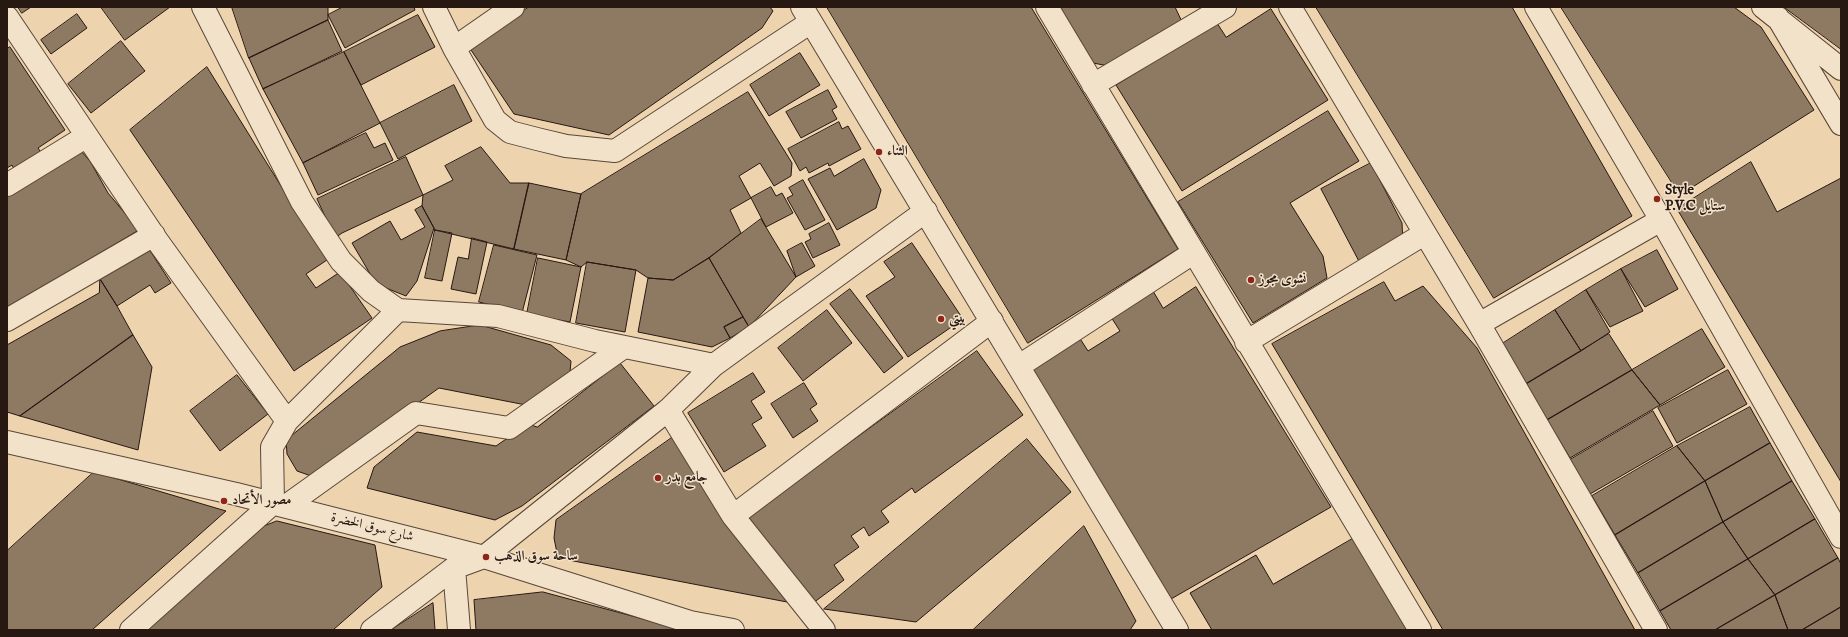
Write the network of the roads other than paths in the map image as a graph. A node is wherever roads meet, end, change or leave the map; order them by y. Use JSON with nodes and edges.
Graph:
{"nodes":[{"id":1,"x":203,"y":7,"type":"edge"},
{"id":2,"x":434,"y":7,"type":"edge"},
{"id":3,"x":512,"y":7,"type":"edge"},
{"id":4,"x":1047,"y":7,"type":"edge"},
{"id":5,"x":1225,"y":7,"type":"edge"},
{"id":6,"x":1290,"y":7,"type":"edge"},
{"id":7,"x":1536,"y":7,"type":"edge"},
{"id":8,"x":1770,"y":12,"type":"edge"},
{"id":9,"x":806,"y":14,"type":"edge"},
{"id":10,"x":10,"y":28,"type":"edge"},
{"id":11,"x":454,"y":48,"type":"junction"},
{"id":12,"x":1841,"y":69,"type":"edge"},
{"id":13,"x":1093,"y":85,"type":"junction"},
{"id":14,"x":1841,"y":124,"type":"edge"},
{"id":15,"x":87,"y":136,"type":"junction"},
{"id":16,"x":7,"y":185,"type":"edge"},
{"id":17,"x":926,"y":212,"type":"junction"},
{"id":18,"x":1661,"y":220,"type":"junction"},
{"id":19,"x":1424,"y":234,"type":"junction"},
{"id":20,"x":154,"y":235,"type":"junction"},
{"id":21,"x":1193,"y":253,"type":"junction"},
{"id":22,"x":398,"y":310,"type":"junction"},
{"id":23,"x":7,"y":320,"type":"edge"},
{"id":24,"x":992,"y":322,"type":"junction"},
{"id":25,"x":1479,"y":324,"type":"junction"},
{"id":26,"x":1246,"y":342,"type":"junction"},
{"id":27,"x":624,"y":347,"type":"junction"},
{"id":28,"x":714,"y":364,"type":"junction"},
{"id":29,"x":1019,"y":366,"type":"junction"},
{"id":30,"x":668,"y":410,"type":"junction"},
{"id":31,"x":287,"y":421,"type":"junction"},
{"id":32,"x":9,"y":444,"type":"edge"},
{"id":33,"x":280,"y":505,"type":"junction"},
{"id":34,"x":733,"y":516,"type":"junction"},
{"id":35,"x":1841,"y":538,"type":"edge"},
{"id":36,"x":484,"y":557,"type":"junction"},
{"id":37,"x":454,"y":568,"type":"junction"},
{"id":38,"x":131,"y":630,"type":"edge"},
{"id":39,"x":372,"y":630,"type":"edge"},
{"id":40,"x":459,"y":630,"type":"edge"},
{"id":41,"x":732,"y":630,"type":"edge"},
{"id":42,"x":824,"y":630,"type":"edge"},
{"id":43,"x":1177,"y":630,"type":"edge"},
{"id":44,"x":1420,"y":630,"type":"edge"},
{"id":45,"x":1656,"y":630,"type":"edge"}],
"edges":[{"from":1,"to":22,"type":"street"},
{"from":2,"to":11,"type":"street"},
{"from":3,"to":11,"type":"street"},
{"from":4,"to":13,"type":"street"},
{"from":5,"to":13,"type":"street"},
{"from":6,"to":19,"type":"street"},
{"from":7,"to":18,"type":"street"},
{"from":8,"to":12,"type":"street"},
{"from":8,"to":14,"type":"street"},
{"from":9,"to":11,"type":"street"},
{"from":9,"to":17,"type":"street"},
{"from":10,"to":15,"type":"street"},
{"from":13,"to":21,"type":"street"},
{"from":15,"to":16,"type":"street"},
{"from":15,"to":20,"type":"street"},
{"from":17,"to":24,"type":"street"},
{"from":17,"to":28,"type":"street"},
{"from":18,"to":25,"type":"street"},
{"from":18,"to":35,"type":"street"},
{"from":19,"to":25,"type":"street"},
{"from":19,"to":26,"type":"street"},
{"from":20,"to":23,"type":"street"},
{"from":20,"to":31,"type":"street"},
{"from":21,"to":26,"type":"street"},
{"from":21,"to":29,"type":"street"},
{"from":22,"to":27,"type":"street"},
{"from":22,"to":31,"type":"street"},
{"from":24,"to":29,"type":"street"},
{"from":24,"to":34,"type":"street"},
{"from":25,"to":45,"type":"street"},
{"from":26,"to":44,"type":"street"},
{"from":27,"to":28,"type":"street"},
{"from":27,"to":33,"type":"street"},
{"from":28,"to":30,"type":"street"},
{"from":29,"to":43,"type":"street"},
{"from":30,"to":34,"type":"street"},
{"from":30,"to":36,"type":"street"},
{"from":31,"to":33,"type":"street"},
{"from":32,"to":33,"type":"street","name":"شارع سوق الخضرة"},
{"from":33,"to":36,"type":"street","name":"شارع سوق الخضرة"},
{"from":33,"to":38,"type":"street"},
{"from":34,"to":42,"type":"street"},
{"from":36,"to":37,"type":"street"},
{"from":36,"to":41,"type":"street","name":"شارع سوق الخضرة"},
{"from":37,"to":39,"type":"street"},
{"from":37,"to":40,"type":"street"}]}
